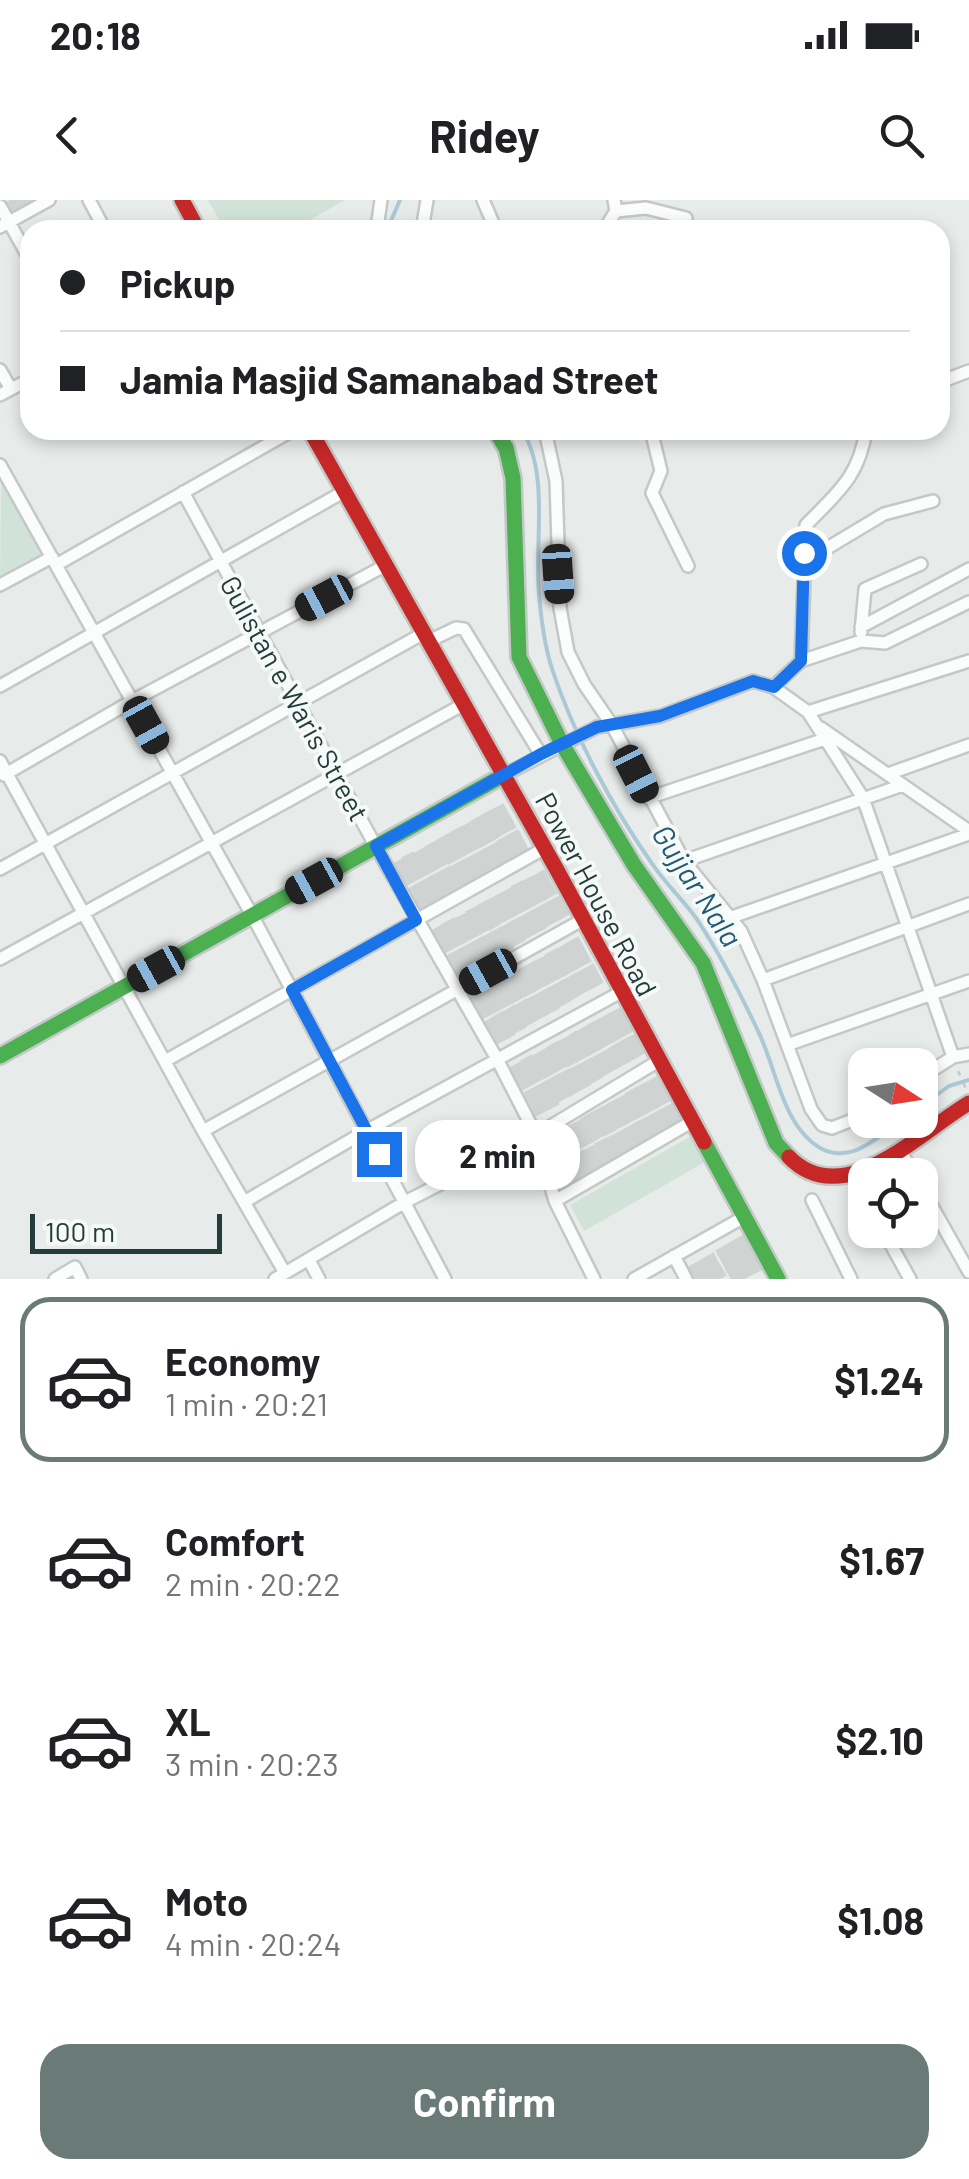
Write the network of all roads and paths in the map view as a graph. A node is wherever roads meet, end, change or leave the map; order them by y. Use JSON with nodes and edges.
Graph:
{"nodes":[{"id":1,"x":49,"y":200,"type":"edge"},
{"id":2,"x":615,"y":205,"type":"edge"},
{"id":3,"x":0,"y":206,"type":"edge"},
{"id":4,"x":686,"y":218,"type":"dead end"},
{"id":5,"x":4,"y":225,"type":"edge"},
{"id":6,"x":20,"y":247,"type":"edge"},
{"id":7,"x":0,"y":370,"type":"edge"},
{"id":8,"x":5,"y":392,"type":"edge"},
{"id":9,"x":275,"y":440,"type":"edge"},
{"id":10,"x":316,"y":440,"type":"edge"},
{"id":11,"x":501,"y":440,"type":"edge"},
{"id":12,"x":547,"y":440,"type":"edge"},
{"id":13,"x":653,"y":440,"type":"edge"},
{"id":14,"x":865,"y":440,"type":"edge"},
{"id":15,"x":0,"y":465,"type":"edge"},
{"id":16,"x":344,"y":491,"type":"junction"},
{"id":17,"x":184,"y":492,"type":"junction"},
{"id":18,"x":933,"y":501,"type":"dead end"},
{"id":19,"x":54,"y":561,"type":"junction"},
{"id":20,"x":220,"y":561,"type":"junction"},
{"id":21,"x":804,"y":562,"type":"junction"},
{"id":22,"x":920,"y":564,"type":"dead end"},
{"id":23,"x":386,"y":565,"type":"junction"},
{"id":24,"x":688,"y":566,"type":"dead end"},
{"id":25,"x":969,"y":569,"type":"edge"},
{"id":26,"x":0,"y":586,"type":"edge"},
{"id":27,"x":969,"y":602,"type":"edge"},
{"id":28,"x":862,"y":628,"type":"junction"},
{"id":29,"x":94,"y":632,"type":"junction"},
{"id":30,"x":261,"y":632,"type":"junction"},
{"id":31,"x":426,"y":637,"type":"junction"},
{"id":32,"x":861,"y":642,"type":"junction"},
{"id":33,"x":801,"y":661,"type":"junction"},
{"id":34,"x":969,"y":661,"type":"edge"},
{"id":35,"x":0,"y":686,"type":"edge"},
{"id":36,"x":774,"y":687,"type":"junction"},
{"id":37,"x":132,"y":701,"type":"junction"},
{"id":38,"x":298,"y":703,"type":"junction"},
{"id":39,"x":464,"y":704,"type":"junction"},
{"id":40,"x":811,"y":718,"type":"junction"},
{"id":41,"x":612,"y":725,"type":"junction"},
{"id":42,"x":824,"y":739,"type":"junction"},
{"id":43,"x":567,"y":742,"type":"junction"},
{"id":44,"x":969,"y":745,"type":"edge"},
{"id":45,"x":541,"y":754,"type":"junction"},
{"id":46,"x":0,"y":761,"type":"edge"},
{"id":47,"x":337,"y":772,"type":"junction"},
{"id":48,"x":172,"y":773,"type":"junction"},
{"id":49,"x":888,"y":774,"type":"junction"},
{"id":50,"x":3,"y":775,"type":"edge"},
{"id":51,"x":504,"y":776,"type":"junction"},
{"id":52,"x":903,"y":785,"type":"junction"},
{"id":53,"x":648,"y":798,"type":"junction"},
{"id":54,"x":863,"y":798,"type":"junction"},
{"id":55,"x":966,"y":827,"type":"edge"},
{"id":56,"x":210,"y":840,"type":"junction"},
{"id":57,"x":46,"y":845,"type":"junction"},
{"id":58,"x":376,"y":846,"type":"junction"},
{"id":59,"x":545,"y":848,"type":"junction"},
{"id":60,"x":684,"y":861,"type":"junction"},
{"id":61,"x":886,"y":862,"type":"junction"},
{"id":62,"x":0,"y":869,"type":"edge"},
{"id":63,"x":969,"y":904,"type":"edge"},
{"id":64,"x":83,"y":913,"type":"junction"},
{"id":65,"x":252,"y":915,"type":"junction"},
{"id":66,"x":732,"y":917,"type":"junction"},
{"id":67,"x":584,"y":919,"type":"junction"},
{"id":68,"x":416,"y":920,"type":"junction"},
{"id":69,"x":908,"y":925,"type":"junction"},
{"id":70,"x":0,"y":958,"type":"edge"},
{"id":71,"x":763,"y":980,"type":"junction"},
{"id":72,"x":969,"y":982,"type":"edge"},
{"id":73,"x":123,"y":987,"type":"junction"},
{"id":74,"x":292,"y":990,"type":"junction"},
{"id":75,"x":457,"y":990,"type":"junction"},
{"id":76,"x":621,"y":992,"type":"junction"},
{"id":77,"x":932,"y":994,"type":"junction"},
{"id":78,"x":787,"y":1045,"type":"junction"},
{"id":79,"x":969,"y":1054,"type":"edge"},
{"id":80,"x":0,"y":1056,"type":"edge"},
{"id":81,"x":165,"y":1060,"type":"junction"},
{"id":82,"x":497,"y":1060,"type":"junction"},
{"id":83,"x":660,"y":1060,"type":"junction"},
{"id":84,"x":330,"y":1061,"type":"junction"},
{"id":85,"x":955,"y":1062,"type":"junction"},
{"id":86,"x":938,"y":1070,"type":"edge"},
{"id":87,"x":969,"y":1100,"type":"edge"},
{"id":88,"x":693,"y":1121,"type":"junction"},
{"id":89,"x":848,"y":1124,"type":"edge"},
{"id":90,"x":366,"y":1130,"type":"junction"},
{"id":91,"x":203,"y":1131,"type":"junction"},
{"id":92,"x":536,"y":1135,"type":"junction"},
{"id":93,"x":900,"y":1150,"type":"junction"},
{"id":94,"x":886,"y":1158,"type":"edge"},
{"id":95,"x":904,"y":1158,"type":"edge"},
{"id":96,"x":848,"y":1176,"type":"edge"},
{"id":97,"x":812,"y":1200,"type":"dead end"},
{"id":98,"x":555,"y":1201,"type":"junction"},
{"id":99,"x":244,"y":1202,"type":"junction"},
{"id":100,"x":404,"y":1202,"type":"junction"},
{"id":101,"x":744,"y":1217,"type":"junction"},
{"id":102,"x":938,"y":1217,"type":"edge"},
{"id":103,"x":893,"y":1248,"type":"edge"},
{"id":104,"x":674,"y":1256,"type":"junction"},
{"id":105,"x":310,"y":1260,"type":"junction"},
{"id":106,"x":969,"y":1272,"type":"edge"},
{"id":107,"x":280,"y":1276,"type":"edge"},
{"id":108,"x":54,"y":1279,"type":"edge"},
{"id":109,"x":81,"y":1279,"type":"edge"},
{"id":110,"x":319,"y":1279,"type":"edge"},
{"id":111,"x":445,"y":1279,"type":"edge"},
{"id":112,"x":594,"y":1279,"type":"edge"},
{"id":113,"x":634,"y":1279,"type":"edge"},
{"id":114,"x":686,"y":1279,"type":"edge"},
{"id":115,"x":778,"y":1279,"type":"edge"},
{"id":116,"x":852,"y":1279,"type":"edge"},
{"id":117,"x":910,"y":1279,"type":"edge"},
{"id":118,"x":952,"y":1279,"type":"edge"}],
"edges":[{"from":1,"to":5,"type":"street"},
{"from":2,"to":4,"type":"street"},
{"from":3,"to":5,"type":"street"},
{"from":5,"to":6,"type":"street"},
{"from":7,"to":8,"type":"street"},
{"from":9,"to":17,"type":"street"},
{"from":10,"to":16,"type":"street","name":"Power House Road"},
{"from":11,"to":43,"type":"street"},
{"from":12,"to":41,"type":"street"},
{"from":13,"to":24,"type":"street"},
{"from":14,"to":21,"type":"street"},
{"from":15,"to":19,"type":"street"},
{"from":16,"to":20,"type":"street"},
{"from":16,"to":23,"type":"street","name":"Power House Road"},
{"from":17,"to":19,"type":"street"},
{"from":17,"to":20,"type":"street","name":"Gulistan e Waris Street"},
{"from":18,"to":21,"type":"street"},
{"from":19,"to":26,"type":"street"},
{"from":19,"to":29,"type":"street"},
{"from":20,"to":29,"type":"street"},
{"from":20,"to":30,"type":"street","name":"Gulistan e Waris Street"},
{"from":21,"to":33,"type":"street"},
{"from":22,"to":28,"type":"street"},
{"from":23,"to":30,"type":"street"},
{"from":23,"to":31,"type":"street","name":"Power House Road"},
{"from":25,"to":28,"type":"street"},
{"from":27,"to":32,"type":"street"},
{"from":28,"to":32,"type":"street"},
{"from":29,"to":35,"type":"street"},
{"from":29,"to":37,"type":"street"},
{"from":30,"to":37,"type":"street"},
{"from":30,"to":38,"type":"street","name":"Gulistan e Waris Street"},
{"from":31,"to":38,"type":"street"},
{"from":31,"to":39,"type":"street","name":"Power House Road"},
{"from":31,"to":45,"type":"street"},
{"from":32,"to":33,"type":"street"},
{"from":33,"to":36,"type":"street"},
{"from":34,"to":40,"type":"street"},
{"from":36,"to":40,"type":"street"},
{"from":36,"to":41,"type":"street"},
{"from":37,"to":48,"type":"street"},
{"from":37,"to":50,"type":"street"},
{"from":38,"to":47,"type":"street","name":"Gulistan e Waris Street"},
{"from":38,"to":48,"type":"street"},
{"from":39,"to":47,"type":"street"},
{"from":39,"to":51,"type":"street","name":"Power House Road"},
{"from":40,"to":42,"type":"street"},
{"from":40,"to":49,"type":"street"},
{"from":41,"to":43,"type":"street"},
{"from":41,"to":53,"type":"street"},
{"from":42,"to":53,"type":"street"},
{"from":42,"to":54,"type":"street"},
{"from":43,"to":45,"type":"street"},
{"from":43,"to":96,"type":"street"},
{"from":44,"to":49,"type":"street"},
{"from":45,"to":51,"type":"street"},
{"from":46,"to":50,"type":"street"},
{"from":47,"to":56,"type":"street"},
{"from":47,"to":58,"type":"street","name":"Gulistan e Waris Street"},
{"from":48,"to":56,"type":"street"},
{"from":48,"to":57,"type":"street"},
{"from":49,"to":52,"type":"street"},
{"from":50,"to":57,"type":"street"},
{"from":51,"to":58,"type":"street"},
{"from":51,"to":59,"type":"street","name":"Power House Road"},
{"from":52,"to":54,"type":"street"},
{"from":52,"to":55,"type":"street"},
{"from":53,"to":60,"type":"street"},
{"from":54,"to":60,"type":"street"},
{"from":54,"to":61,"type":"street"},
{"from":55,"to":61,"type":"street"},
{"from":56,"to":64,"type":"street"},
{"from":56,"to":65,"type":"street"},
{"from":57,"to":62,"type":"street"},
{"from":57,"to":64,"type":"street"},
{"from":58,"to":65,"type":"street"},
{"from":58,"to":68,"type":"street","name":"Gulistan e Waris Street"},
{"from":59,"to":67,"type":"street","name":"Power House Road"},
{"from":59,"to":68,"type":"street"},
{"from":60,"to":66,"type":"street"},
{"from":61,"to":66,"type":"street"},
{"from":61,"to":69,"type":"street"},
{"from":63,"to":69,"type":"street"},
{"from":64,"to":70,"type":"street"},
{"from":64,"to":73,"type":"street"},
{"from":65,"to":73,"type":"street"},
{"from":65,"to":74,"type":"street"},
{"from":66,"to":71,"type":"street"},
{"from":67,"to":75,"type":"street"},
{"from":67,"to":76,"type":"street","name":"Power House Road"},
{"from":68,"to":74,"type":"street"},
{"from":68,"to":75,"type":"street","name":"Gulistan e Waris Street"},
{"from":69,"to":71,"type":"street"},
{"from":69,"to":77,"type":"street"},
{"from":71,"to":78,"type":"street"},
{"from":72,"to":77,"type":"street"},
{"from":73,"to":80,"type":"street"},
{"from":73,"to":81,"type":"street"},
{"from":74,"to":81,"type":"street"},
{"from":74,"to":84,"type":"street"},
{"from":75,"to":82,"type":"street","name":"Gulistan e Waris Street"},
{"from":75,"to":84,"type":"street"},
{"from":76,"to":82,"type":"street"},
{"from":76,"to":83,"type":"street","name":"Power House Road"},
{"from":77,"to":78,"type":"street"},
{"from":77,"to":85,"type":"street"},
{"from":78,"to":89,"type":"street"},
{"from":79,"to":85,"type":"street"},
{"from":81,"to":91,"type":"street"},
{"from":82,"to":90,"type":"street"},
{"from":82,"to":92,"type":"street","name":"Gulistan e Waris Street"},
{"from":83,"to":88,"type":"street","name":"Power House Road"},
{"from":83,"to":92,"type":"street"},
{"from":84,"to":90,"type":"street"},
{"from":84,"to":91,"type":"street"},
{"from":85,"to":86,"type":"street"},
{"from":85,"to":87,"type":"path"},
{"from":87,"to":93,"type":"street"},
{"from":88,"to":98,"type":"street"},
{"from":88,"to":101,"type":"street","name":"Power House Road"},
{"from":90,"to":99,"type":"street"},
{"from":90,"to":100,"type":"street"},
{"from":91,"to":99,"type":"street"},
{"from":92,"to":98,"type":"street","name":"Gulistan e Waris Street"},
{"from":92,"to":100,"type":"street"},
{"from":93,"to":94,"type":"street"},
{"from":93,"to":95,"type":"street"},
{"from":97,"to":116,"type":"street"},
{"from":98,"to":112,"type":"street","name":"Gulistan e Waris Street"},
{"from":99,"to":107,"type":"street"},
{"from":100,"to":105,"type":"street"},
{"from":100,"to":111,"type":"street"},
{"from":101,"to":104,"type":"street"},
{"from":101,"to":115,"type":"street","name":"Power House Road"},
{"from":102,"to":106,"type":"street"},
{"from":103,"to":117,"type":"street"},
{"from":104,"to":113,"type":"street"},
{"from":104,"to":114,"type":"street"},
{"from":105,"to":107,"type":"street"},
{"from":105,"to":110,"type":"street"},
{"from":106,"to":118,"type":"street"},
{"from":108,"to":109,"type":"street"}]}
